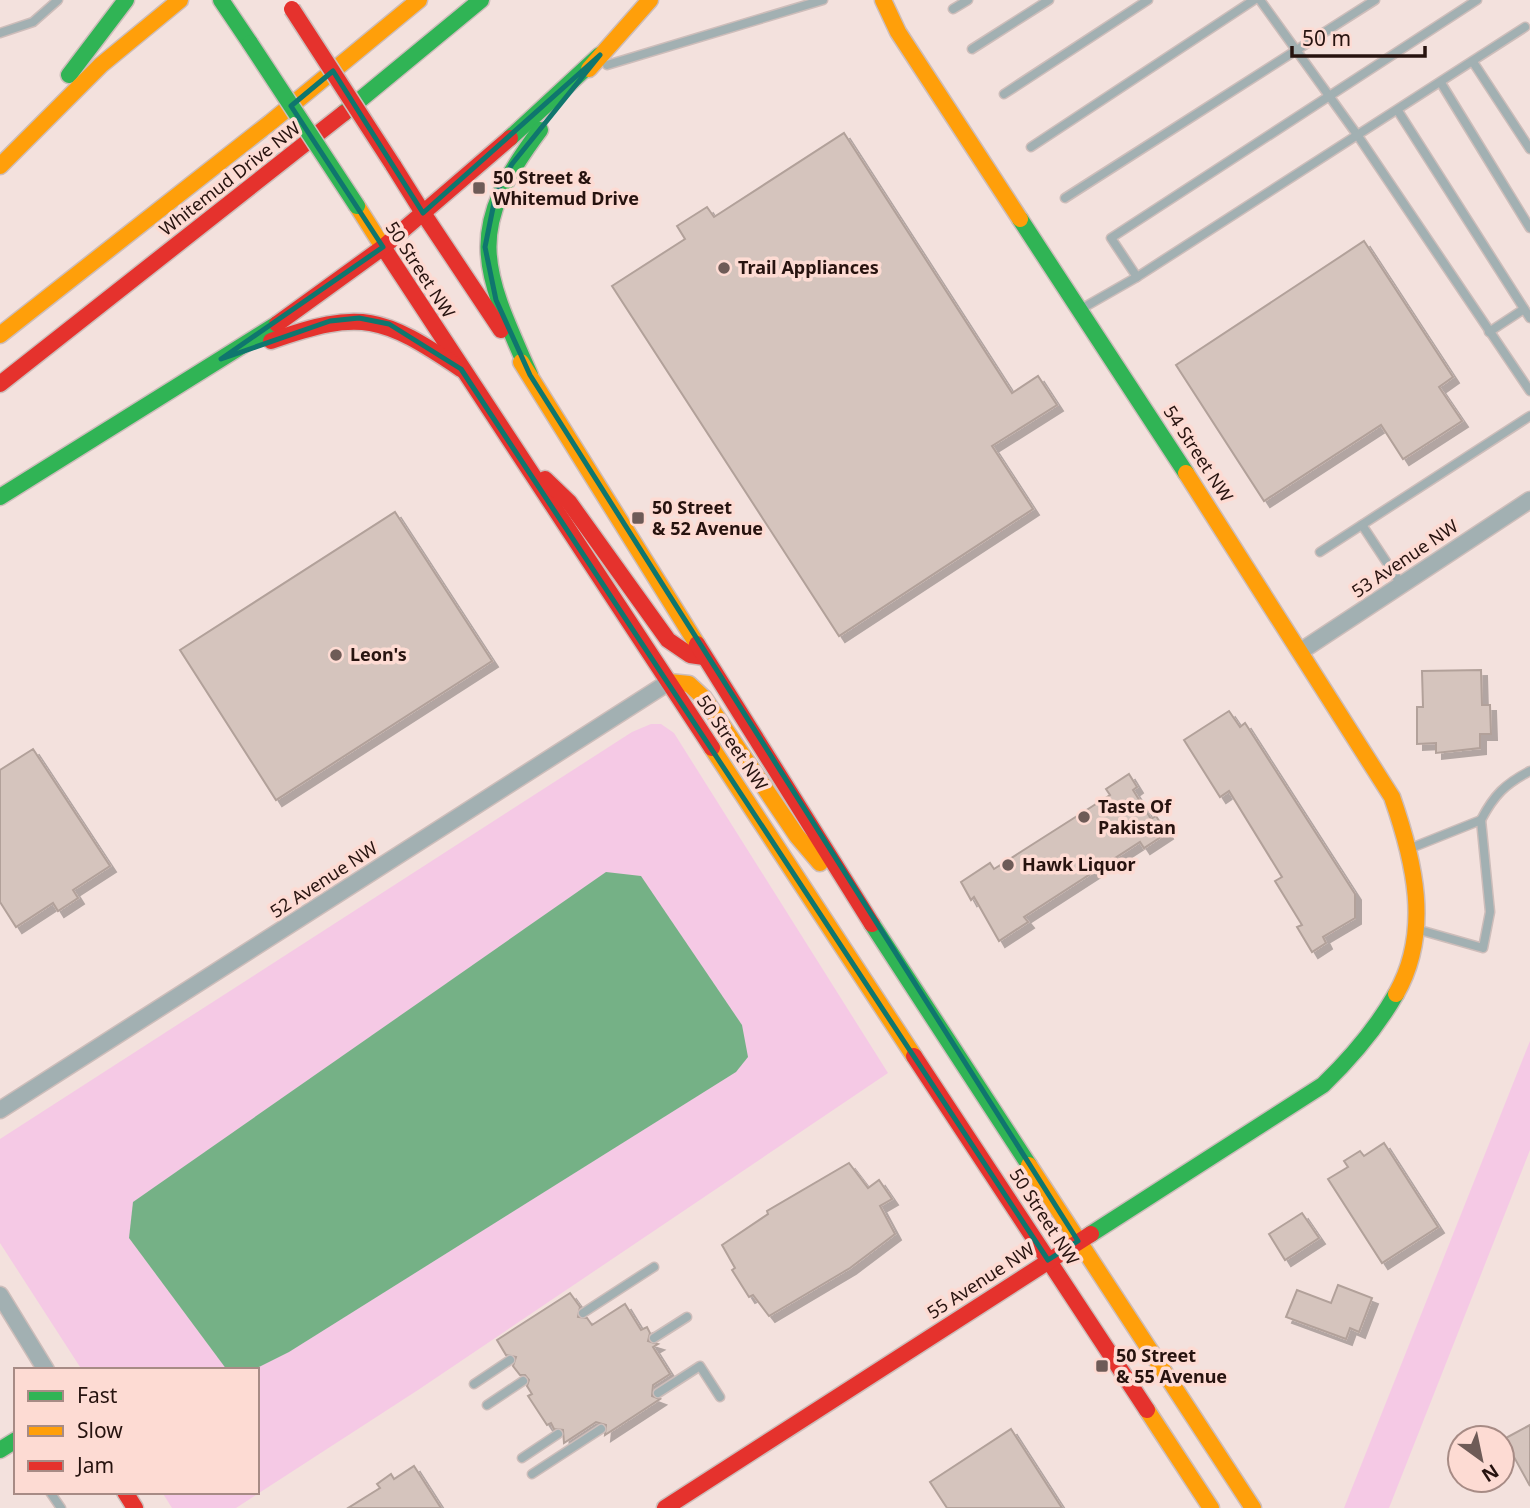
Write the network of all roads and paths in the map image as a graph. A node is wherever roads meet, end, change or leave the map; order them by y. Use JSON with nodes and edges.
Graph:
{"nodes":[{"id":1,"x":58,"y":0,"type":"edge"},
{"id":2,"x":126,"y":0,"type":"edge"},
{"id":3,"x":180,"y":0,"type":"edge"},
{"id":4,"x":221,"y":0,"type":"edge"},
{"id":5,"x":419,"y":0,"type":"edge"},
{"id":6,"x":481,"y":0,"type":"edge"},
{"id":7,"x":650,"y":0,"type":"edge"},
{"id":8,"x":823,"y":0,"type":"edge"},
{"id":9,"x":883,"y":0,"type":"edge"},
{"id":10,"x":968,"y":0,"type":"edge"},
{"id":11,"x":1049,"y":0,"type":"edge"},
{"id":12,"x":1149,"y":0,"type":"edge"},
{"id":13,"x":1254,"y":0,"type":"edge"},
{"id":14,"x":1261,"y":0,"type":"edge"},
{"id":15,"x":1375,"y":0,"type":"edge"},
{"id":16,"x":1478,"y":0,"type":"edge"},
{"id":17,"x":289,"y":5,"type":"edge"},
{"id":18,"x":953,"y":9,"type":"dead end"},
{"id":19,"x":1525,"y":27,"type":"dead end"},
{"id":20,"x":0,"y":33,"type":"edge"},
{"id":21,"x":972,"y":49,"type":"dead end"},
{"id":22,"x":1295,"y":50,"type":"junction"},
{"id":23,"x":600,"y":55,"type":"junction"},
{"id":24,"x":1473,"y":62,"type":"junction"},
{"id":25,"x":587,"y":71,"type":"junction"},
{"id":26,"x":1441,"y":83,"type":"junction"},
{"id":27,"x":1004,"y":94,"type":"dead end"},
{"id":28,"x":1329,"y":96,"type":"junction"},
{"id":29,"x":1398,"y":111,"type":"junction"},
{"id":30,"x":1358,"y":136,"type":"junction"},
{"id":31,"x":1031,"y":147,"type":"dead end"},
{"id":32,"x":1530,"y":149,"type":"edge"},
{"id":33,"x":0,"y":165,"type":"edge"},
{"id":34,"x":1065,"y":198,"type":"dead end"},
{"id":35,"x":423,"y":213,"type":"junction"},
{"id":36,"x":1530,"y":228,"type":"edge"},
{"id":37,"x":383,"y":247,"type":"junction"},
{"id":38,"x":1137,"y":277,"type":"junction"},
{"id":39,"x":1081,"y":309,"type":"junction"},
{"id":40,"x":1524,"y":309,"type":"junction"},
{"id":41,"x":1530,"y":318,"type":"edge"},
{"id":42,"x":1489,"y":332,"type":"junction"},
{"id":43,"x":0,"y":335,"type":"edge"},
{"id":44,"x":221,"y":359,"type":"junction"},
{"id":45,"x":461,"y":369,"type":"junction"},
{"id":46,"x":530,"y":375,"type":"junction"},
{"id":47,"x":0,"y":384,"type":"edge"},
{"id":48,"x":1530,"y":391,"type":"edge"},
{"id":49,"x":1530,"y":416,"type":"edge"},
{"id":50,"x":515,"y":450,"type":"junction"},
{"id":51,"x":0,"y":497,"type":"edge"},
{"id":52,"x":1530,"y":500,"type":"edge"},
{"id":53,"x":1362,"y":525,"type":"junction"},
{"id":54,"x":1320,"y":552,"type":"dead end"},
{"id":55,"x":1401,"y":584,"type":"junction"},
{"id":56,"x":1301,"y":651,"type":"junction"},
{"id":57,"x":704,"y":657,"type":"junction"},
{"id":58,"x":669,"y":682,"type":"junction"},
{"id":59,"x":1530,"y":771,"type":"edge"},
{"id":60,"x":1481,"y":820,"type":"junction"},
{"id":61,"x":1410,"y":848,"type":"junction"},
{"id":62,"x":874,"y":927,"type":"junction"},
{"id":63,"x":1416,"y":929,"type":"junction"},
{"id":64,"x":1414,"y":953,"type":"joint"},
{"id":65,"x":0,"y":1110,"type":"edge"},
{"id":66,"x":1077,"y":1241,"type":"junction"},
{"id":67,"x":1048,"y":1260,"type":"junction"},
{"id":68,"x":654,"y":1267,"type":"dead end"},
{"id":69,"x":0,"y":1295,"type":"edge"},
{"id":70,"x":583,"y":1312,"type":"dead end"},
{"id":71,"x":687,"y":1317,"type":"dead end"},
{"id":72,"x":654,"y":1338,"type":"dead end"},
{"id":73,"x":510,"y":1360,"type":"dead end"},
{"id":74,"x":45,"y":1368,"type":"edge"},
{"id":75,"x":523,"y":1381,"type":"dead end"},
{"id":76,"x":474,"y":1384,"type":"dead end"},
{"id":77,"x":658,"y":1392,"type":"dead end"},
{"id":78,"x":720,"y":1397,"type":"dead end"},
{"id":79,"x":487,"y":1405,"type":"dead end"},
{"id":80,"x":601,"y":1429,"type":"dead end"},
{"id":81,"x":558,"y":1434,"type":"dead end"},
{"id":82,"x":522,"y":1458,"type":"dead end"},
{"id":83,"x":532,"y":1474,"type":"dead end"},
{"id":84,"x":665,"y":1508,"type":"edge"},
{"id":85,"x":1211,"y":1508,"type":"edge"},
{"id":86,"x":1253,"y":1508,"type":"edge"}],
"edges":[{"from":1,"to":20,"type":"lane"},
{"from":2,"to":33,"type":"main road"},
{"from":3,"to":33,"type":"main road"},
{"from":4,"to":37,"type":"main road","name":"50 Street NW","bridge":true},
{"from":5,"to":43,"type":"main road","name":"Whitemud Drive NW"},
{"from":6,"to":47,"type":"main road","name":"Whitemud Drive NW"},
{"from":7,"to":23,"type":"main road"},
{"from":8,"to":25,"type":"lane"},
{"from":9,"to":39,"type":"main road","name":"54 Street NW"},
{"from":10,"to":18,"type":"lane"},
{"from":11,"to":21,"type":"lane"},
{"from":12,"to":27,"type":"lane"},
{"from":13,"to":31,"type":"lane"},
{"from":14,"to":22,"type":"lane"},
{"from":15,"to":22,"type":"lane"},
{"from":16,"to":28,"type":"lane"},
{"from":17,"to":35,"type":"main road","name":"50 Street NW","bridge":true},
{"from":19,"to":24,"type":"lane"},
{"from":22,"to":28,"type":"lane"},
{"from":22,"to":34,"type":"lane"},
{"from":23,"to":25,"type":"main road"},
{"from":23,"to":35,"type":"main road"},
{"from":24,"to":26,"type":"lane"},
{"from":24,"to":32,"type":"lane"},
{"from":25,"to":46,"type":"main road"},
{"from":26,"to":29,"type":"lane"},
{"from":26,"to":36,"type":"lane"},
{"from":28,"to":30,"type":"lane"},
{"from":28,"to":38,"type":"lane"},
{"from":29,"to":30,"type":"lane"},
{"from":29,"to":40,"type":"lane"},
{"from":30,"to":38,"type":"lane"},
{"from":30,"to":42,"type":"lane"},
{"from":35,"to":37,"type":"main road"},
{"from":35,"to":46,"type":"main road","name":"50 Street NW"},
{"from":37,"to":44,"type":"main road"},
{"from":37,"to":45,"type":"main road","name":"50 Street NW"},
{"from":38,"to":39,"type":"lane"},
{"from":39,"to":56,"type":"main road","name":"54 Street NW"},
{"from":40,"to":41,"type":"lane"},
{"from":40,"to":42,"type":"lane"},
{"from":42,"to":48,"type":"lane"},
{"from":44,"to":45,"type":"main road"},
{"from":44,"to":51,"type":"main road"},
{"from":45,"to":50,"type":"main road","name":"50 Street NW"},
{"from":46,"to":57,"type":"main road","name":"50 Street NW"},
{"from":49,"to":53,"type":"lane"},
{"from":50,"to":57,"type":"main road"},
{"from":50,"to":58,"type":"main road","name":"50 Street NW"},
{"from":52,"to":55,"type":"street","name":"53 Avenue NW"},
{"from":53,"to":54,"type":"lane"},
{"from":53,"to":55,"type":"lane"},
{"from":55,"to":56,"type":"street","name":"53 Avenue NW"},
{"from":56,"to":61,"type":"main road","name":"54 Street NW"},
{"from":57,"to":62,"type":"main road","name":"50 Street NW"},
{"from":58,"to":62,"type":"main road"},
{"from":58,"to":65,"type":"street","name":"52 Avenue NW"},
{"from":58,"to":67,"type":"main road","name":"50 Street NW"},
{"from":59,"to":60,"type":"lane"},
{"from":60,"to":61,"type":"lane"},
{"from":60,"to":63,"type":"lane"},
{"from":61,"to":63,"type":"main road","name":"54 Street NW"},
{"from":62,"to":66,"type":"main road","name":"50 Street NW"},
{"from":63,"to":64,"type":"main road","name":"54 Street NW"},
{"from":64,"to":66,"type":"main road","name":"55 Avenue NW"},
{"from":66,"to":67,"type":"main road","name":"55 Avenue NW"},
{"from":66,"to":86,"type":"main road","name":"50 Street NW"},
{"from":67,"to":84,"type":"main road","name":"55 Avenue NW"},
{"from":67,"to":85,"type":"main road","name":"50 Street NW"},
{"from":68,"to":70,"type":"lane"},
{"from":69,"to":74,"type":"street"},
{"from":71,"to":72,"type":"lane"},
{"from":73,"to":76,"type":"lane"},
{"from":75,"to":79,"type":"lane"},
{"from":77,"to":78,"type":"lane"},
{"from":80,"to":83,"type":"lane"},
{"from":81,"to":82,"type":"lane"}]}
